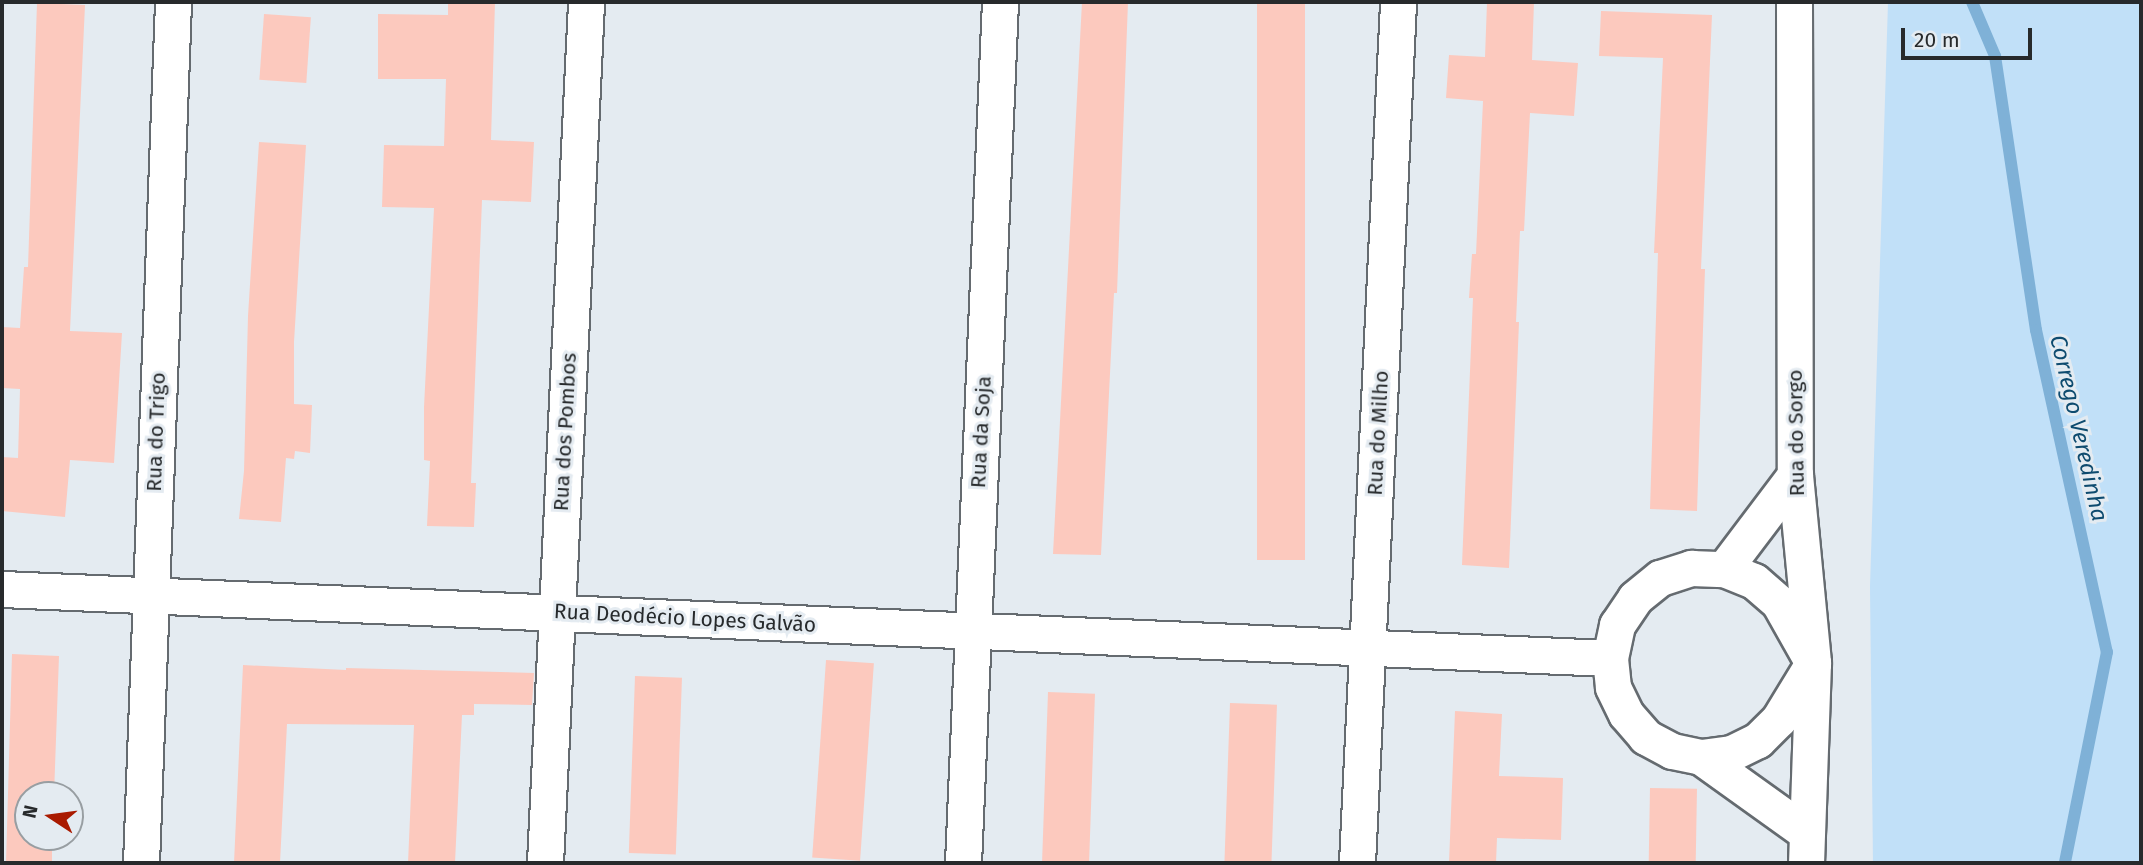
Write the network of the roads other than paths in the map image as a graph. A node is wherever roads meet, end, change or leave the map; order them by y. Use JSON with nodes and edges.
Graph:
{"nodes":[{"id":1,"x":173,"y":2,"type":"edge"},
{"id":2,"x":586,"y":2,"type":"edge"},
{"id":3,"x":1000,"y":2,"type":"edge"},
{"id":4,"x":1398,"y":2,"type":"edge"},
{"id":5,"x":1794,"y":2,"type":"edge"},
{"id":6,"x":1795,"y":475,"type":"junction"},
{"id":7,"x":1724,"y":569,"type":"junction"},
{"id":8,"x":2,"y":589,"type":"edge"},
{"id":9,"x":149,"y":594,"type":"junction"},
{"id":10,"x":556,"y":612,"type":"junction"},
{"id":11,"x":972,"y":633,"type":"junction"},
{"id":12,"x":1368,"y":649,"type":"junction"},
{"id":13,"x":1610,"y":658,"type":"junction"},
{"id":14,"x":1813,"y":663,"type":"junction"},
{"id":15,"x":1701,"y":757,"type":"junction"},
{"id":16,"x":1807,"y":848,"type":"edge"},
{"id":17,"x":141,"y":863,"type":"edge"},
{"id":18,"x":545,"y":863,"type":"edge"},
{"id":19,"x":963,"y":863,"type":"edge"},
{"id":20,"x":1357,"y":863,"type":"edge"}],
"edges":[{"from":1,"to":9,"type":"street","name":"Rua do Trigo"},
{"from":2,"to":10,"type":"street","name":"Rua dos Pombos"},
{"from":3,"to":11,"type":"street","name":"Rua da Soja"},
{"from":4,"to":12,"type":"street","name":"Rua do Milho"},
{"from":5,"to":6,"type":"street","name":"Rua do Sorgo"},
{"from":6,"to":7,"type":"street"},
{"from":6,"to":14,"type":"street","name":"Rua do Sorgo"},
{"from":7,"to":13,"type":"street"},
{"from":7,"to":14,"type":"street"},
{"from":8,"to":9,"type":"street","name":"Rua Deodécio Lopes Galvão"},
{"from":9,"to":10,"type":"street","name":"Rua Deodécio Lopes Galvão"},
{"from":9,"to":17,"type":"street","name":"Rua do Trigo"},
{"from":10,"to":11,"type":"street","name":"Rua Deodécio Lopes Galvão"},
{"from":10,"to":18,"type":"street","name":"Rua dos Pombos"},
{"from":11,"to":12,"type":"street","name":"Rua Deodécio Lopes Galvão"},
{"from":11,"to":19,"type":"street","name":"Rua da Soja"},
{"from":12,"to":13,"type":"street","name":"Rua Deodécio Lopes Galvão"},
{"from":12,"to":20,"type":"street","name":"Rua do Milho"},
{"from":13,"to":15,"type":"street"},
{"from":14,"to":15,"type":"street"},
{"from":14,"to":16,"type":"street","name":"Rua do Sorgo"},
{"from":15,"to":16,"type":"street"}]}
